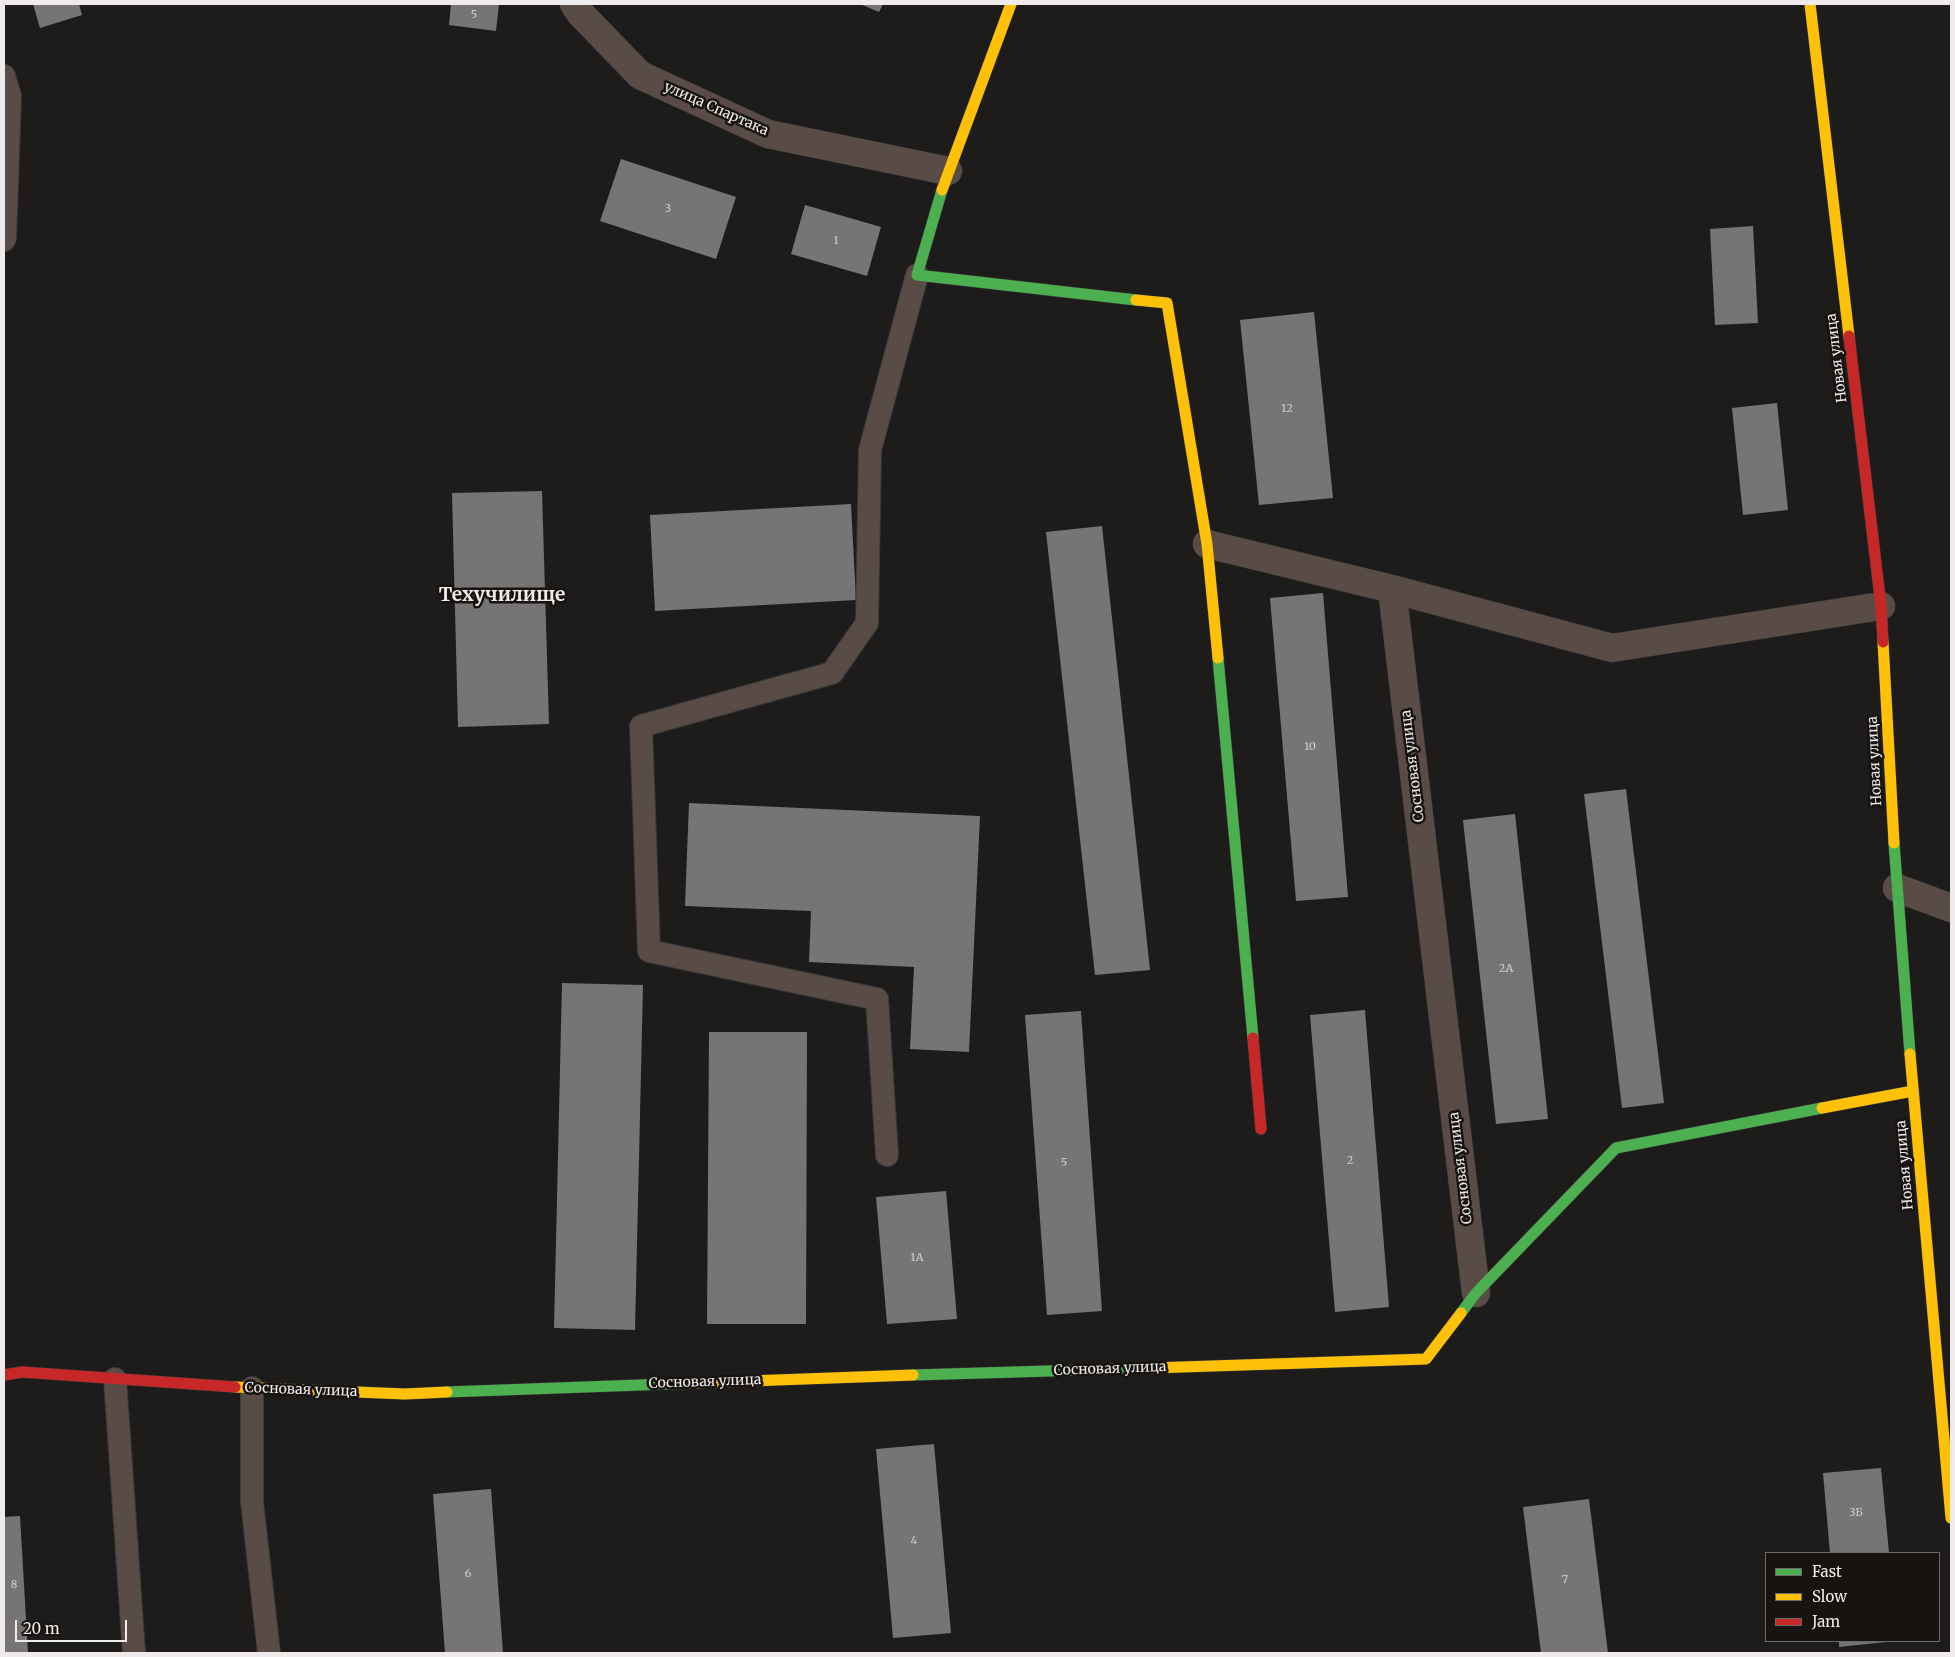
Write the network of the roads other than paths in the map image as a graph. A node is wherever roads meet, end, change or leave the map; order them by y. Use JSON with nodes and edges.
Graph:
{"nodes":[{"id":1,"x":574,"y":4,"type":"edge"},
{"id":2,"x":1011,"y":4,"type":"edge"},
{"id":3,"x":1810,"y":4,"type":"edge"},
{"id":4,"x":4,"y":76,"type":"edge"},
{"id":5,"x":948,"y":171,"type":"junction"},
{"id":6,"x":4,"y":240,"type":"edge"},
{"id":7,"x":917,"y":275,"type":"junction"},
{"id":8,"x":1207,"y":544,"type":"junction"},
{"id":9,"x":1392,"y":589,"type":"junction"},
{"id":10,"x":1881,"y":606,"type":"junction"},
{"id":11,"x":1897,"y":888,"type":"junction"},
{"id":12,"x":1951,"y":908,"type":"edge"},
{"id":13,"x":1913,"y":1091,"type":"junction"},
{"id":14,"x":1261,"y":1129,"type":"dead end"},
{"id":15,"x":887,"y":1155,"type":"dead end"},
{"id":16,"x":1476,"y":1293,"type":"junction"},
{"id":17,"x":4,"y":1375,"type":"edge"},
{"id":18,"x":115,"y":1379,"type":"junction"},
{"id":19,"x":252,"y":1388,"type":"junction"},
{"id":20,"x":1951,"y":1518,"type":"edge"},
{"id":21,"x":134,"y":1653,"type":"edge"},
{"id":22,"x":269,"y":1653,"type":"edge"}],
"edges":[{"from":1,"to":5,"type":"street","name":"улица Спартака"},
{"from":2,"to":5,"type":"street"},
{"from":3,"to":10,"type":"street","name":"Новая улица"},
{"from":4,"to":6,"type":"lane"},
{"from":5,"to":7,"type":"street"},
{"from":7,"to":8,"type":"street"},
{"from":7,"to":15,"type":"lane"},
{"from":8,"to":9,"type":"street"},
{"from":8,"to":14,"type":"street"},
{"from":9,"to":10,"type":"street"},
{"from":9,"to":16,"type":"street","name":"Сосновая улица"},
{"from":10,"to":11,"type":"street","name":"Новая улица"},
{"from":11,"to":12,"type":"street"},
{"from":11,"to":13,"type":"street","name":"Новая улица"},
{"from":13,"to":16,"type":"street"},
{"from":13,"to":20,"type":"street","name":"Новая улица"},
{"from":16,"to":19,"type":"street","name":"Сосновая улица"},
{"from":17,"to":18,"type":"street","name":"Сосновая улица"},
{"from":18,"to":19,"type":"street","name":"Сосновая улица"},
{"from":18,"to":21,"type":"lane"},
{"from":19,"to":22,"type":"lane"}]}
